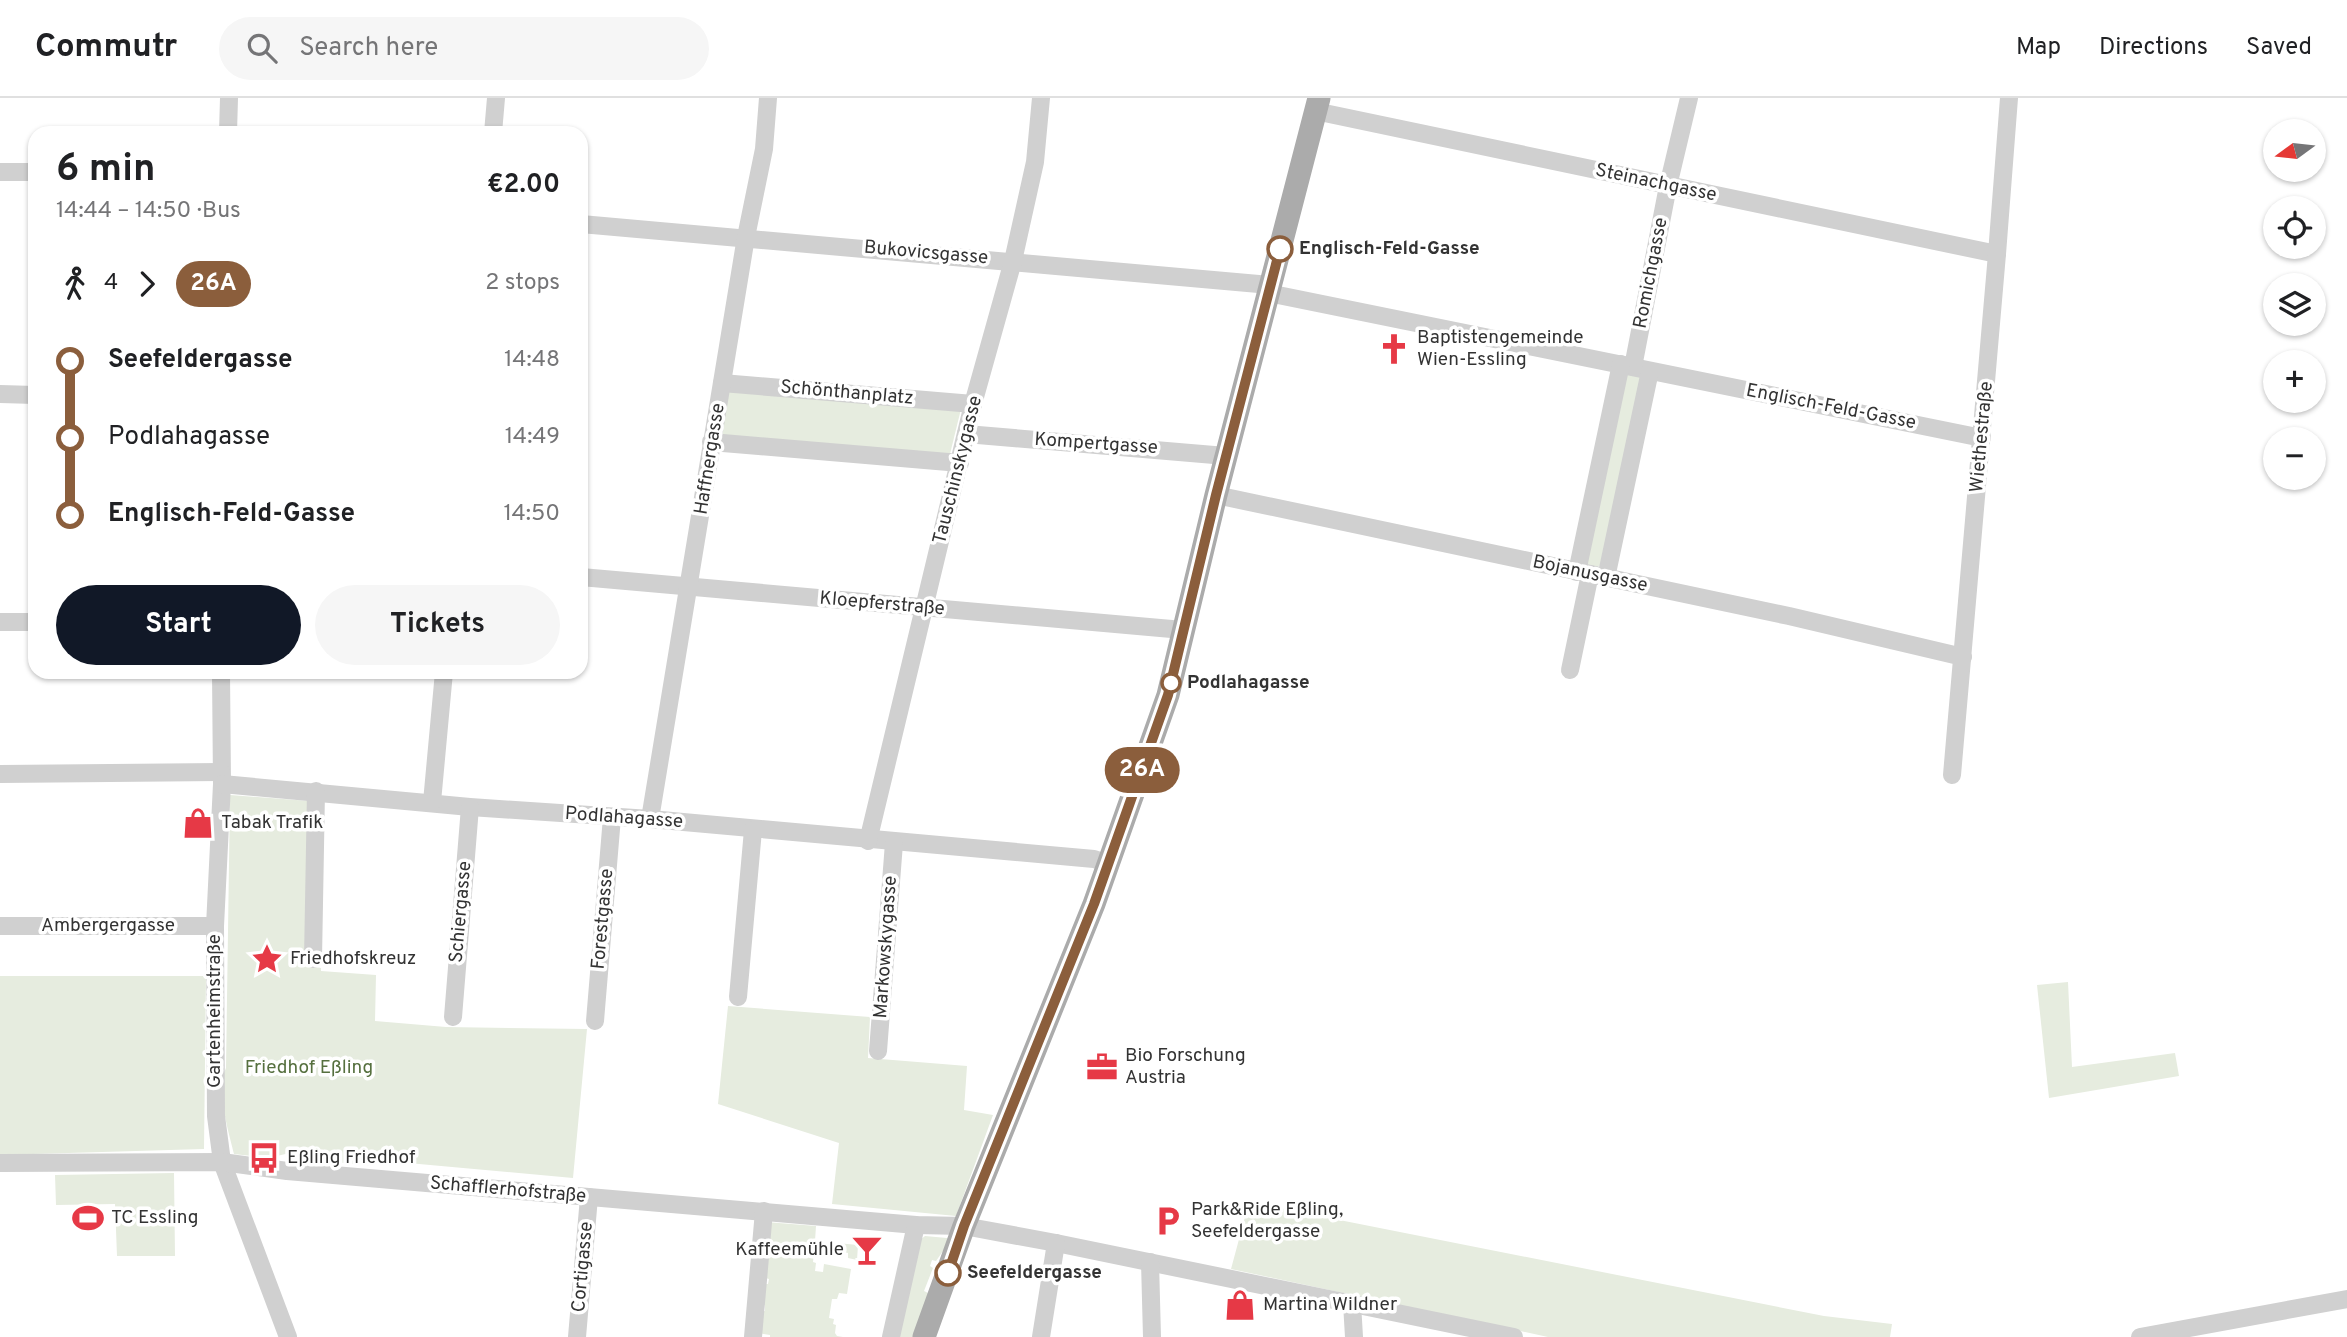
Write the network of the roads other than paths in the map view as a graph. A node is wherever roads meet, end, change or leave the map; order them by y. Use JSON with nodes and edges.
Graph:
{"nodes":[{"id":1,"x":229,"y":98,"type":"edge"},
{"id":2,"x":496,"y":98,"type":"edge"},
{"id":3,"x":768,"y":98,"type":"edge"},
{"id":4,"x":1041,"y":98,"type":"edge"},
{"id":5,"x":1689,"y":98,"type":"edge"},
{"id":6,"x":2009,"y":98,"type":"edge"},
{"id":7,"x":1317,"y":105,"type":"edge"},
{"id":8,"x":228,"y":126,"type":"edge"},
{"id":9,"x":494,"y":126,"type":"edge"},
{"id":10,"x":0,"y":172,"type":"edge"},
{"id":11,"x":28,"y":173,"type":"edge"},
{"id":12,"x":1668,"y":186,"type":"junction"},
{"id":13,"x":588,"y":225,"type":"edge"},
{"id":14,"x":746,"y":237,"type":"junction"},
{"id":15,"x":1997,"y":254,"type":"junction"},
{"id":16,"x":1013,"y":261,"type":"junction"},
{"id":17,"x":1269,"y":289,"type":"junction"},
{"id":18,"x":1635,"y":367,"type":"junction"},
{"id":19,"x":722,"y":383,"type":"junction"},
{"id":20,"x":0,"y":394,"type":"edge"},
{"id":21,"x":28,"y":395,"type":"edge"},
{"id":22,"x":973,"y":404,"type":"junction"},
{"id":23,"x":966,"y":434,"type":"junction"},
{"id":24,"x":1982,"y":438,"type":"junction"},
{"id":25,"x":711,"y":442,"type":"junction"},
{"id":26,"x":1226,"y":456,"type":"junction"},
{"id":27,"x":960,"y":463,"type":"junction"},
{"id":28,"x":1216,"y":495,"type":"junction"},
{"id":29,"x":1591,"y":575,"type":"junction"},
{"id":30,"x":588,"y":578,"type":"edge"},
{"id":31,"x":690,"y":586,"type":"junction"},
{"id":32,"x":924,"y":607,"type":"junction"},
{"id":33,"x":0,"y":622,"type":"edge"},
{"id":34,"x":28,"y":622,"type":"edge"},
{"id":35,"x":1183,"y":630,"type":"junction"},
{"id":36,"x":1963,"y":657,"type":"junction"},
{"id":37,"x":1570,"y":670,"type":"dead end"},
{"id":38,"x":221,"y":679,"type":"edge"},
{"id":39,"x":443,"y":679,"type":"edge"},
{"id":40,"x":0,"y":774,"type":"edge"},
{"id":41,"x":1952,"y":775,"type":"dead end"},
{"id":42,"x":221,"y":778,"type":"junction"},
{"id":43,"x":316,"y":791,"type":"junction"},
{"id":44,"x":432,"y":802,"type":"junction"},
{"id":45,"x":470,"y":807,"type":"junction"},
{"id":46,"x":612,"y":817,"type":"junction"},
{"id":47,"x":650,"y":819,"type":"junction"},
{"id":48,"x":753,"y":830,"type":"junction"},
{"id":49,"x":868,"y":841,"type":"junction"},
{"id":50,"x":894,"y":843,"type":"junction"},
{"id":51,"x":1109,"y":864,"type":"junction"},
{"id":52,"x":0,"y":926,"type":"edge"},
{"id":53,"x":215,"y":926,"type":"junction"},
{"id":54,"x":313,"y":959,"type":"dead end"},
{"id":55,"x":738,"y":997,"type":"dead end"},
{"id":56,"x":453,"y":1017,"type":"dead end"},
{"id":57,"x":595,"y":1021,"type":"dead end"},
{"id":58,"x":878,"y":1051,"type":"dead end"},
{"id":59,"x":0,"y":1163,"type":"edge"},
{"id":60,"x":222,"y":1163,"type":"junction"},
{"id":61,"x":589,"y":1197,"type":"junction"},
{"id":62,"x":764,"y":1210,"type":"junction"},
{"id":63,"x":916,"y":1225,"type":"junction"},
{"id":64,"x":964,"y":1226,"type":"junction"},
{"id":65,"x":1056,"y":1242,"type":"junction"},
{"id":66,"x":1150,"y":1262,"type":"junction"},
{"id":67,"x":2347,"y":1299,"type":"edge"},
{"id":68,"x":1352,"y":1303,"type":"junction"},
{"id":69,"x":288,"y":1337,"type":"edge"},
{"id":70,"x":577,"y":1337,"type":"edge"},
{"id":71,"x":753,"y":1337,"type":"edge"},
{"id":72,"x":891,"y":1337,"type":"edge"},
{"id":73,"x":924,"y":1337,"type":"edge"},
{"id":74,"x":1041,"y":1337,"type":"edge"},
{"id":75,"x":1152,"y":1337,"type":"edge"},
{"id":76,"x":1354,"y":1337,"type":"edge"},
{"id":77,"x":1514,"y":1337,"type":"edge"},
{"id":78,"x":2140,"y":1337,"type":"edge"}],
"edges":[{"from":1,"to":8,"type":"street"},
{"from":2,"to":9,"type":"street"},
{"from":3,"to":14,"type":"street","name":"Haffnergasse"},
{"from":4,"to":16,"type":"street","name":"Tauschinskygasse"},
{"from":5,"to":12,"type":"street","name":"Romichgasse"},
{"from":6,"to":15,"type":"street","name":"Wiethestraße"},
{"from":7,"to":12,"type":"street","name":"Steinachgasse"},
{"from":7,"to":17,"type":"main road"},
{"from":10,"to":11,"type":"street"},
{"from":12,"to":15,"type":"street","name":"Steinachgasse"},
{"from":12,"to":18,"type":"street","name":"Romichgasse"},
{"from":13,"to":14,"type":"street","name":"Bukovicsgasse"},
{"from":14,"to":16,"type":"street","name":"Bukovicsgasse"},
{"from":14,"to":19,"type":"street","name":"Haffnergasse"},
{"from":15,"to":24,"type":"street","name":"Wiethestraße"},
{"from":16,"to":17,"type":"street","name":"Bukovicsgasse"},
{"from":16,"to":22,"type":"street","name":"Tauschinskygasse"},
{"from":17,"to":18,"type":"street","name":"Englisch-Feld-Gasse"},
{"from":17,"to":26,"type":"main road"},
{"from":18,"to":24,"type":"street","name":"Englisch-Feld-Gasse"},
{"from":18,"to":29,"type":"street","name":"Romichgasse"},
{"from":18,"to":29,"type":"street","name":"Romichgasse"},
{"from":19,"to":22,"type":"street","name":"Schönthanplatz"},
{"from":19,"to":25,"type":"street","name":"Haffnergasse"},
{"from":20,"to":21,"type":"street"},
{"from":22,"to":23,"type":"street","name":"Tauschinskygasse"},
{"from":23,"to":26,"type":"street","name":"Kompertgasse"},
{"from":23,"to":27,"type":"street","name":"Tauschinskygasse"},
{"from":24,"to":36,"type":"street","name":"Wiethestraße"},
{"from":25,"to":27,"type":"street"},
{"from":25,"to":31,"type":"street","name":"Haffnergasse"},
{"from":26,"to":28,"type":"main road"},
{"from":27,"to":32,"type":"street","name":"Tauschinskygasse"},
{"from":28,"to":29,"type":"street","name":"Bojanusgasse"},
{"from":28,"to":35,"type":"main road"},
{"from":29,"to":36,"type":"street","name":"Bojanusgasse"},
{"from":29,"to":37,"type":"street"},
{"from":30,"to":31,"type":"street","name":"Kloepferstraße"},
{"from":31,"to":32,"type":"street","name":"Kloepferstraße"},
{"from":31,"to":47,"type":"street","name":"Haffnergasse"},
{"from":32,"to":35,"type":"street","name":"Kloepferstraße"},
{"from":32,"to":49,"type":"street","name":"Tauschinskygasse"},
{"from":33,"to":34,"type":"street"},
{"from":35,"to":51,"type":"main road"},
{"from":36,"to":41,"type":"street","name":"Wiethestraße"},
{"from":38,"to":42,"type":"street","name":"Gartenheimstraße"},
{"from":39,"to":44,"type":"street"},
{"from":40,"to":42,"type":"street","name":"Podlahagasse"},
{"from":42,"to":43,"type":"street","name":"Podlahagasse"},
{"from":42,"to":53,"type":"street","name":"Gartenheimstraße"},
{"from":43,"to":44,"type":"street","name":"Podlahagasse"},
{"from":43,"to":54,"type":"street"},
{"from":44,"to":45,"type":"street","name":"Podlahagasse"},
{"from":45,"to":46,"type":"street","name":"Podlahagasse"},
{"from":45,"to":56,"type":"street","name":"Schiergasse"},
{"from":46,"to":47,"type":"street","name":"Podlahagasse"},
{"from":46,"to":57,"type":"street","name":"Forestgasse"},
{"from":47,"to":48,"type":"street","name":"Podlahagasse"},
{"from":48,"to":49,"type":"street","name":"Podlahagasse"},
{"from":48,"to":55,"type":"street"},
{"from":49,"to":50,"type":"street","name":"Podlahagasse"},
{"from":50,"to":51,"type":"street","name":"Podlahagasse"},
{"from":50,"to":58,"type":"street","name":"Markowskygasse"},
{"from":51,"to":64,"type":"main road"},
{"from":52,"to":53,"type":"street","name":"Ambergergasse"},
{"from":53,"to":60,"type":"street","name":"Gartenheimstraße"},
{"from":59,"to":60,"type":"street","name":"Schafflerhofstraße"},
{"from":60,"to":61,"type":"street","name":"Schafflerhofstraße"},
{"from":60,"to":69,"type":"street","name":"Gartenheimstraße"},
{"from":61,"to":62,"type":"street","name":"Schafflerhofstraße"},
{"from":61,"to":70,"type":"street","name":"Cortigasse"},
{"from":62,"to":63,"type":"street","name":"Schafflerhofstraße"},
{"from":62,"to":71,"type":"street"},
{"from":63,"to":64,"type":"street","name":"Schafflerhofstraße"},
{"from":63,"to":72,"type":"street"},
{"from":64,"to":65,"type":"street"},
{"from":64,"to":73,"type":"main road"},
{"from":65,"to":66,"type":"street"},
{"from":65,"to":74,"type":"street"},
{"from":66,"to":68,"type":"street"},
{"from":66,"to":75,"type":"street"},
{"from":67,"to":78,"type":"street"},
{"from":68,"to":76,"type":"street"},
{"from":68,"to":77,"type":"street"}]}
